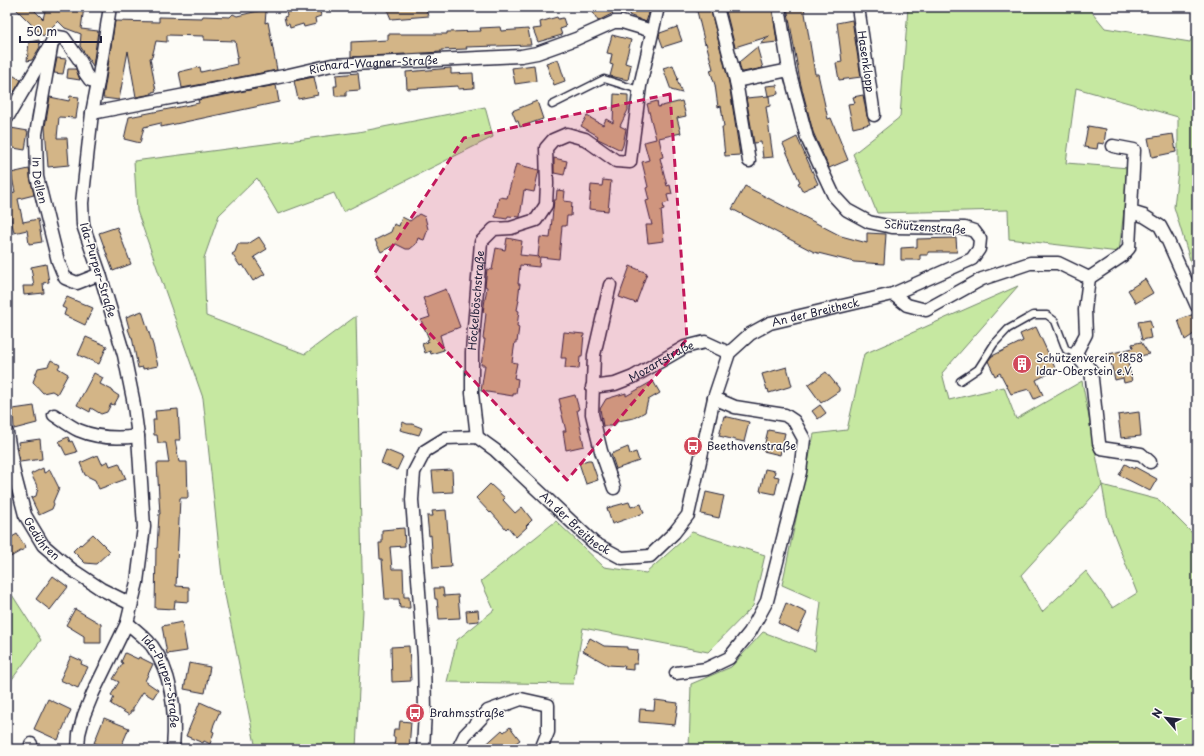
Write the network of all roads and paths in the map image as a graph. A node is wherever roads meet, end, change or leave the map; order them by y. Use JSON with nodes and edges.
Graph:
{"nodes":[{"id":1,"x":110,"y":7,"type":"edge"},
{"id":2,"x":658,"y":7,"type":"edge"},
{"id":3,"x":717,"y":7,"type":"edge"},
{"id":4,"x":779,"y":7,"type":"edge"},
{"id":5,"x":858,"y":7,"type":"edge"},
{"id":6,"x":652,"y":31,"type":"junction"},
{"id":7,"x":52,"y":42,"type":"junction"},
{"id":8,"x":789,"y":70,"type":"junction"},
{"id":9,"x":736,"y":81,"type":"junction"},
{"id":10,"x":98,"y":82,"type":"junction"},
{"id":11,"x":639,"y":90,"type":"junction"},
{"id":12,"x":552,"y":104,"type":"dead end"},
{"id":13,"x":92,"y":113,"type":"junction"},
{"id":14,"x":874,"y":115,"type":"dead end"},
{"id":15,"x":7,"y":118,"type":"edge"},
{"id":16,"x":1113,"y":146,"type":"dead end"},
{"id":17,"x":749,"y":160,"type":"dead end"},
{"id":18,"x":1131,"y":212,"type":"junction"},
{"id":19,"x":100,"y":274,"type":"junction"},
{"id":20,"x":1089,"y":278,"type":"junction"},
{"id":21,"x":610,"y":285,"type":"dead end"},
{"id":22,"x":894,"y":294,"type":"junction"},
{"id":23,"x":1197,"y":306,"type":"edge"},
{"id":24,"x":729,"y":353,"type":"junction"},
{"id":25,"x":1076,"y":353,"type":"junction"},
{"id":26,"x":960,"y":381,"type":"dead end"},
{"id":27,"x":592,"y":387,"type":"junction"},
{"id":28,"x":714,"y":398,"type":"junction"},
{"id":29,"x":54,"y":415,"type":"dead end"},
{"id":30,"x":7,"y":433,"type":"edge"},
{"id":31,"x":138,"y":436,"type":"junction"},
{"id":32,"x":477,"y":437,"type":"junction"},
{"id":33,"x":1150,"y":462,"type":"dead end"},
{"id":34,"x":614,"y":488,"type":"dead end"},
{"id":35,"x":131,"y":604,"type":"junction"},
{"id":36,"x":127,"y":623,"type":"junction"},
{"id":37,"x":676,"y":673,"type":"dead end"},
{"id":38,"x":78,"y":749,"type":"edge"},
{"id":39,"x":173,"y":749,"type":"edge"},
{"id":40,"x":423,"y":749,"type":"edge"},
{"id":41,"x":458,"y":749,"type":"edge"},
{"id":42,"x":540,"y":749,"type":"edge"}],
"edges":[{"from":1,"to":10,"type":"street","name":"Ida-Purper-Straße"},
{"from":2,"to":6,"type":"street","name":"Höckelböschstraße"},
{"from":3,"to":9,"type":"street"},
{"from":4,"to":8,"type":"street","name":"Schützenstraße"},
{"from":5,"to":14,"type":"street","name":"Hasenklopp"},
{"from":6,"to":11,"type":"street","name":"Höckelböschstraße"},
{"from":6,"to":13,"type":"street","name":"Richard-Wagner-Straße"},
{"from":7,"to":10,"type":"street"},
{"from":7,"to":15,"type":"street"},
{"from":7,"to":19,"type":"street","name":"In Dellen"},
{"from":8,"to":9,"type":"street"},
{"from":8,"to":22,"type":"street","name":"Schützenstraße"},
{"from":9,"to":17,"type":"street"},
{"from":10,"to":13,"type":"street","name":"Ida-Purper-Straße"},
{"from":11,"to":12,"type":"lane"},
{"from":11,"to":32,"type":"street","name":"Höckelböschstraße"},
{"from":13,"to":19,"type":"street","name":"Ida-Purper-Straße"},
{"from":16,"to":18,"type":"street"},
{"from":18,"to":20,"type":"street"},
{"from":18,"to":23,"type":"street"},
{"from":19,"to":31,"type":"street","name":"Ida-Purper-Straße"},
{"from":20,"to":22,"type":"street"},
{"from":20,"to":25,"type":"street"},
{"from":21,"to":27,"type":"street"},
{"from":22,"to":24,"type":"street","name":"An der Breitheck"},
{"from":24,"to":27,"type":"street","name":"Mozartstraße"},
{"from":24,"to":28,"type":"street","name":"An der Breitheck"},
{"from":25,"to":26,"type":"lane"},
{"from":25,"to":33,"type":"street"},
{"from":27,"to":34,"type":"street"},
{"from":28,"to":32,"type":"street","name":"An der Breitheck"},
{"from":28,"to":37,"type":"street"},
{"from":29,"to":31,"type":"street"},
{"from":30,"to":35,"type":"street","name":"Gedühren"},
{"from":31,"to":35,"type":"street","name":"Ida-Purper-Straße"},
{"from":32,"to":40,"type":"street"},
{"from":35,"to":36,"type":"street","name":"Ida-Purper-Straße"},
{"from":36,"to":38,"type":"street","name":"Ida-Purper-Straße"},
{"from":36,"to":39,"type":"street","name":"Ida-Purper-Straße"},
{"from":41,"to":42,"type":"street"}]}
